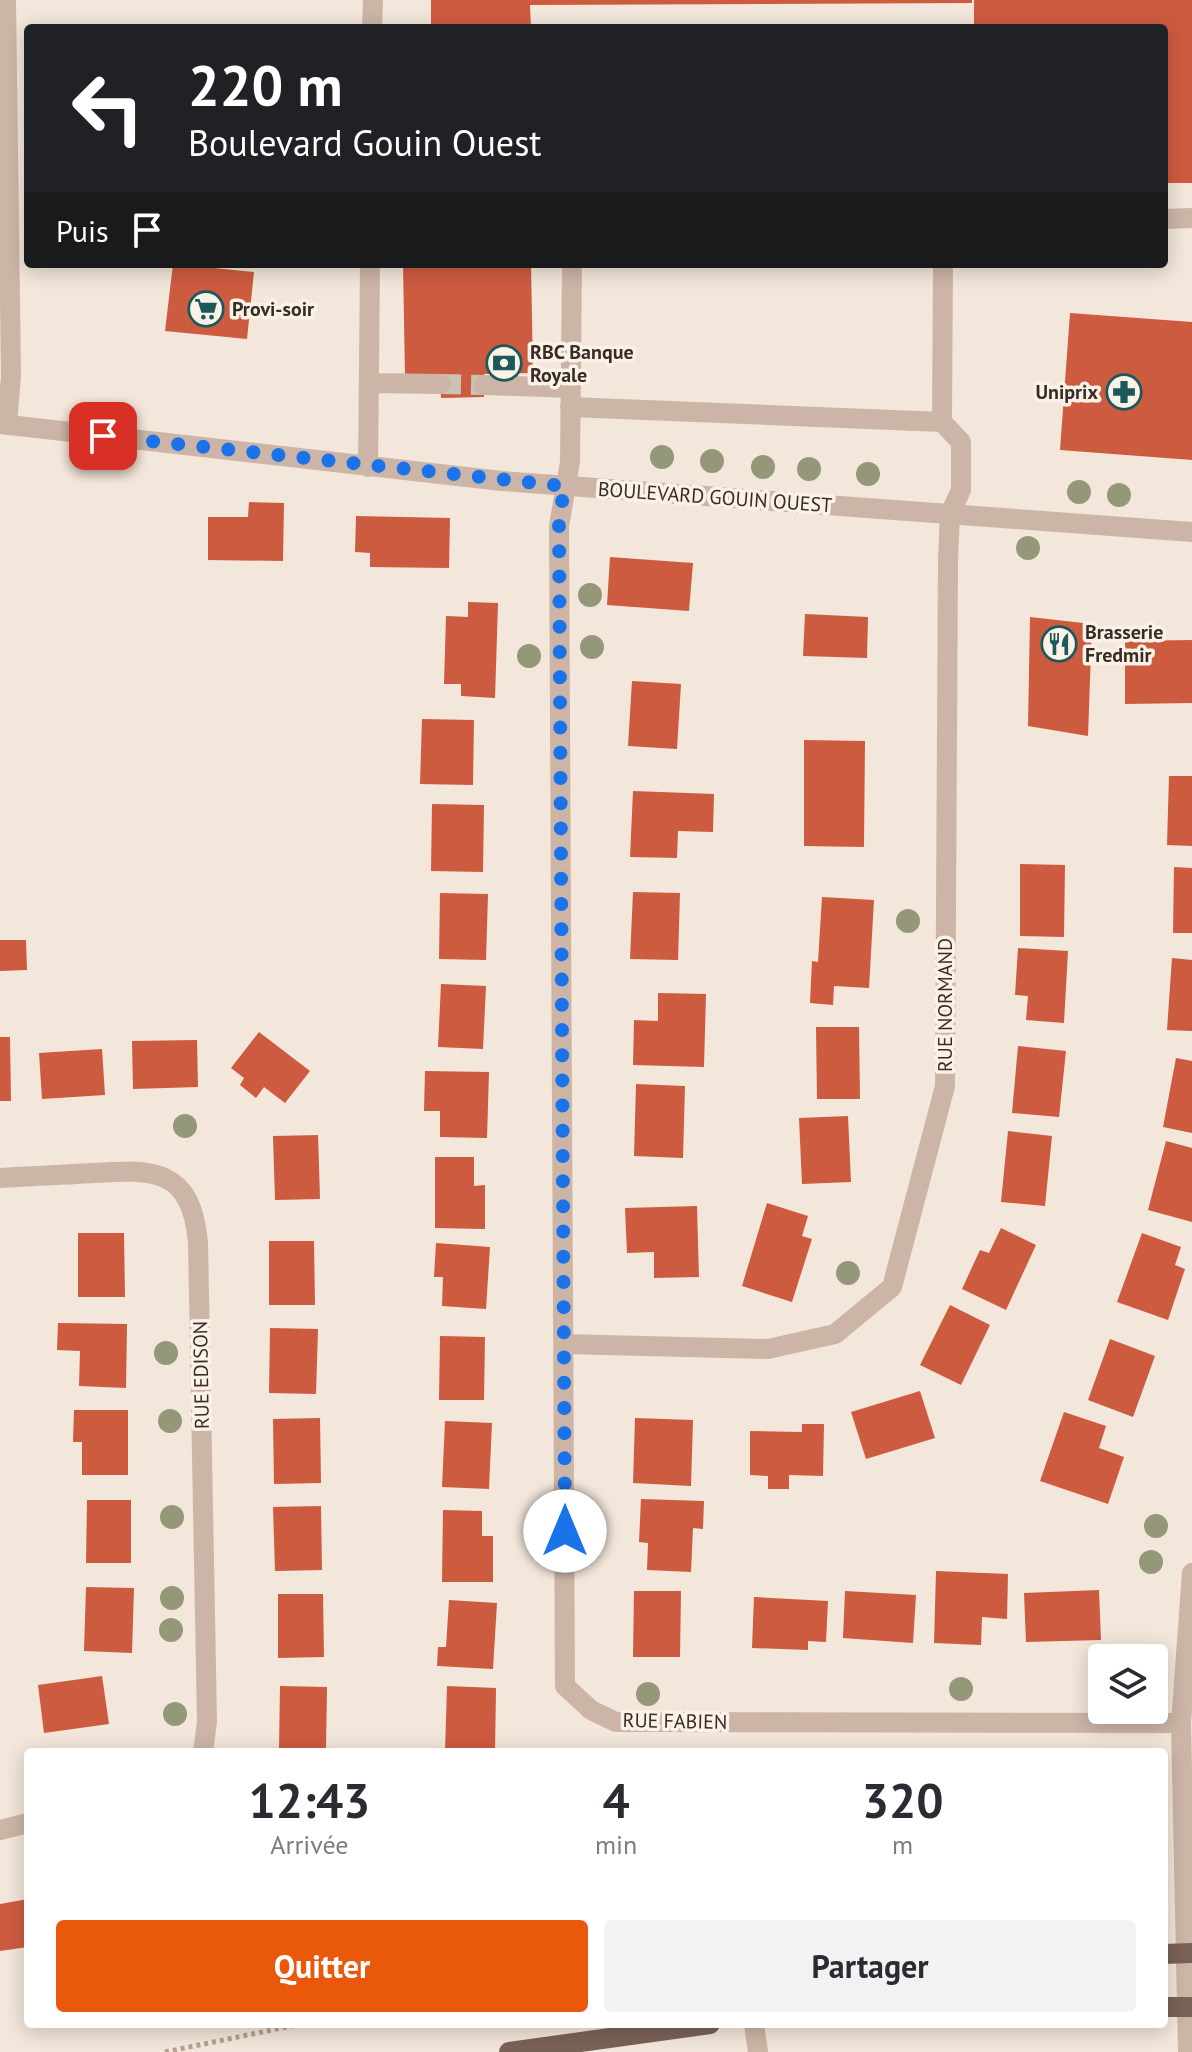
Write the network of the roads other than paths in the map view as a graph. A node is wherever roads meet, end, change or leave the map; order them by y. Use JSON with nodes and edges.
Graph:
{"nodes":[{"id":1,"x":6,"y":0,"type":"edge"},
{"id":2,"x":373,"y":0,"type":"edge"},
{"id":3,"x":372,"y":24,"type":"edge"},
{"id":4,"x":3,"y":46,"type":"edge"},
{"id":5,"x":18,"y":121,"type":"edge"},
{"id":6,"x":1192,"y":218,"type":"edge"},
{"id":7,"x":1168,"y":219,"type":"edge"},
{"id":8,"x":370,"y":268,"type":"edge"},
{"id":9,"x":572,"y":268,"type":"edge"},
{"id":10,"x":943,"y":268,"type":"edge"},
{"id":11,"x":371,"y":383,"type":"junction"},
{"id":12,"x":441,"y":384,"type":"tunnel mouth"},
{"id":13,"x":484,"y":385,"type":"tunnel mouth"},
{"id":14,"x":570,"y":398,"type":"junction"},
{"id":15,"x":942,"y":422,"type":"junction"},
{"id":16,"x":3,"y":424,"type":"edge"},
{"id":17,"x":368,"y":467,"type":"junction"},
{"id":18,"x":564,"y":486,"type":"junction"},
{"id":19,"x":950,"y":514,"type":"junction"},
{"id":20,"x":1192,"y":532,"type":"edge"},
{"id":21,"x":0,"y":1178,"type":"edge"},
{"id":22,"x":564,"y":1344,"type":"junction"},
{"id":23,"x":1192,"y":1573,"type":"edge"},
{"id":24,"x":1181,"y":1723,"type":"junction"},
{"id":25,"x":204,"y":1748,"type":"edge"},
{"id":26,"x":24,"y":1824,"type":"edge"},
{"id":27,"x":0,"y":1830,"type":"edge"},
{"id":28,"x":1189,"y":1953,"type":"edge"},
{"id":29,"x":1168,"y":1954,"type":"edge"},
{"id":30,"x":1168,"y":2007,"type":"edge"},
{"id":31,"x":1190,"y":2007,"type":"edge"},
{"id":32,"x":681,"y":2028,"type":"edge"},
{"id":33,"x":755,"y":2028,"type":"edge"},
{"id":34,"x":509,"y":2052,"type":"edge"},
{"id":35,"x":758,"y":2052,"type":"edge"},
{"id":36,"x":1188,"y":2052,"type":"edge"}],
"edges":[{"from":1,"to":4,"type":"street"},
{"from":2,"to":3,"type":"street"},
{"from":4,"to":5,"type":"street"},
{"from":5,"to":16,"type":"street"},
{"from":6,"to":7,"type":"street"},
{"from":8,"to":11,"type":"street"},
{"from":9,"to":14,"type":"street","name":"RUE FABIEN"},
{"from":10,"to":15,"type":"street"},
{"from":11,"to":12,"type":"street"},
{"from":11,"to":17,"type":"street"},
{"from":13,"to":14,"type":"street"},
{"from":14,"to":15,"type":"street"},
{"from":14,"to":18,"type":"street","name":"RUE FABIEN"},
{"from":15,"to":19,"type":"street","name":"RUE NORMAND"},
{"from":16,"to":17,"type":"street","name":"BOULEVARD GOUIN OUEST"},
{"from":17,"to":18,"type":"street","name":"BOULEVARD GOUIN OUEST"},
{"from":18,"to":19,"type":"street","name":"BOULEVARD GOUIN OUEST"},
{"from":18,"to":22,"type":"street","name":"RUE FABIEN"},
{"from":19,"to":20,"type":"street","name":"BOULEVARD GOUIN OUEST"},
{"from":19,"to":22,"type":"street","name":"RUE NORMAND"},
{"from":21,"to":25,"type":"street","name":"RUE EDISON"},
{"from":22,"to":24,"type":"street","name":"RUE FABIEN"},
{"from":23,"to":24,"type":"street"},
{"from":24,"to":28,"type":"street"},
{"from":26,"to":27,"type":"street"},
{"from":28,"to":29,"type":"main road"},
{"from":28,"to":31,"type":"street"},
{"from":30,"to":31,"type":"main road"},
{"from":31,"to":36,"type":"street"},
{"from":32,"to":34,"type":"main road"},
{"from":33,"to":35,"type":"street"}]}
